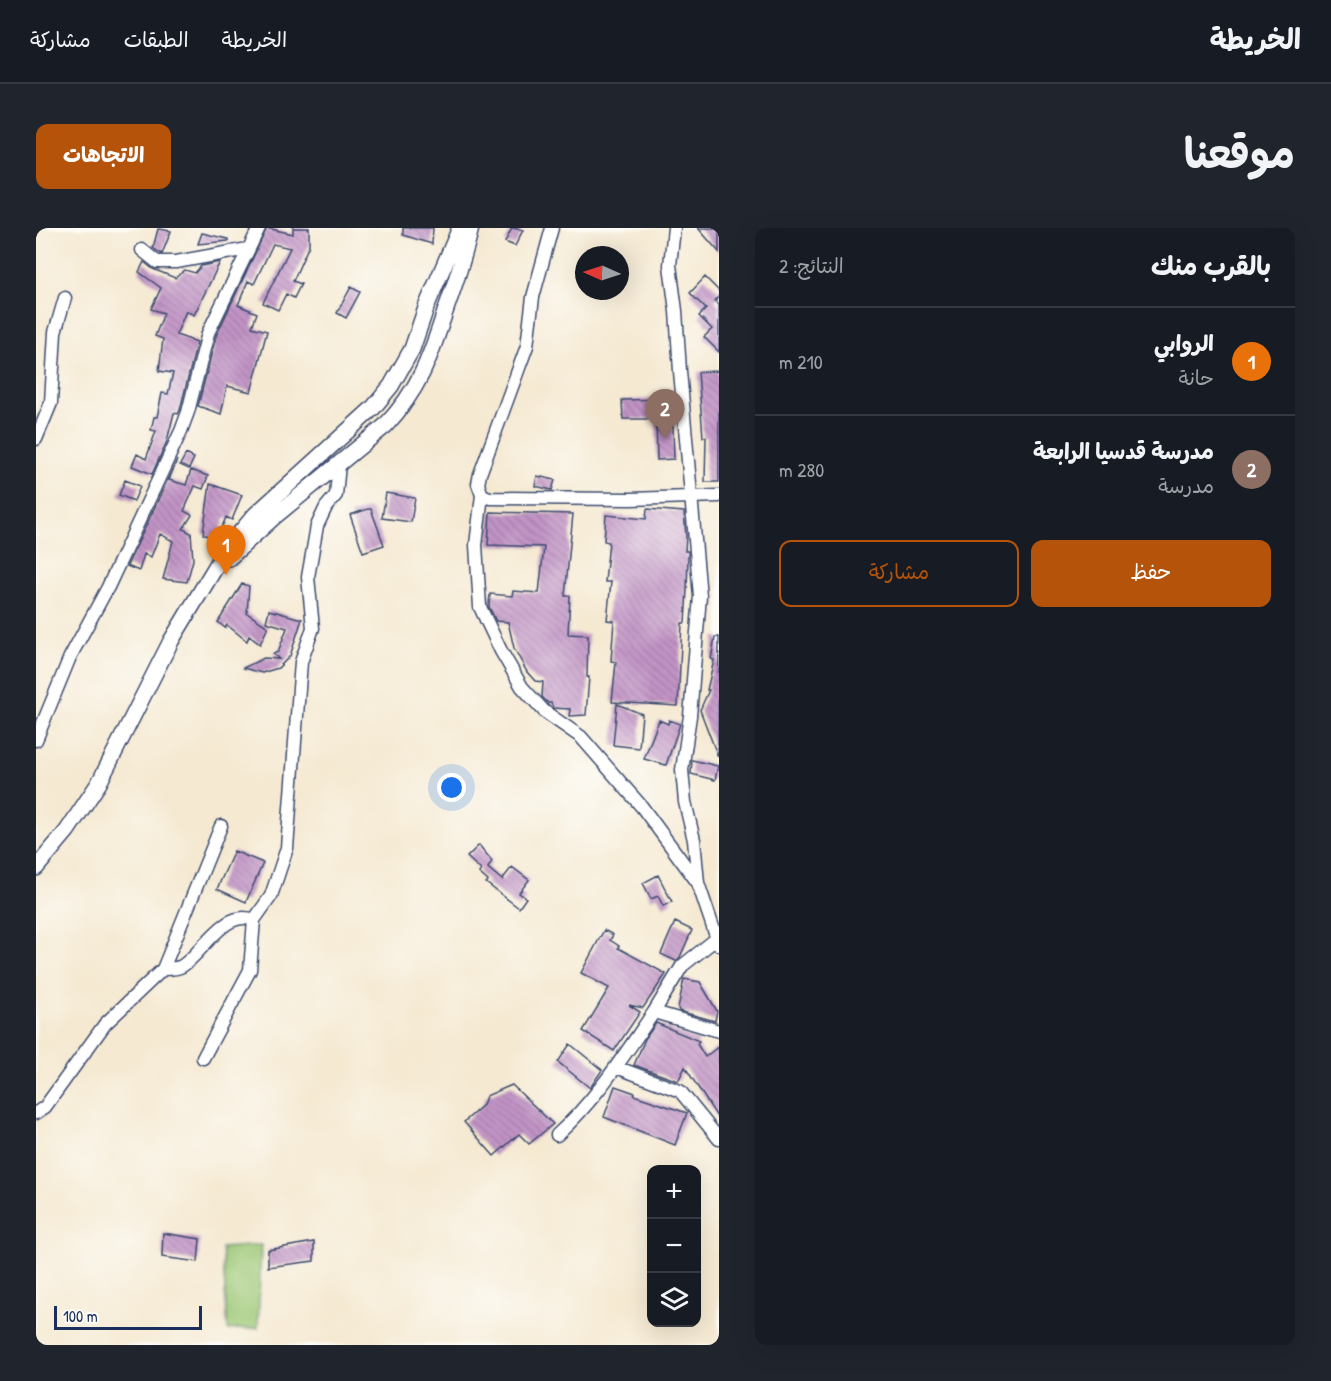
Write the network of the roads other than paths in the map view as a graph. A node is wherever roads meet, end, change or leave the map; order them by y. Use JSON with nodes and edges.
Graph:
{"nodes":[{"id":1,"x":259,"y":228,"type":"edge"},
{"id":2,"x":460,"y":228,"type":"edge"},
{"id":3,"x":471,"y":228,"type":"edge"},
{"id":4,"x":552,"y":228,"type":"edge"},
{"id":5,"x":674,"y":228,"type":"edge"},
{"id":6,"x":248,"y":249,"type":"junction"},
{"id":7,"x":142,"y":250,"type":"dead end"},
{"id":8,"x":65,"y":298,"type":"dead end"},
{"id":9,"x":36,"y":439,"type":"edge"},
{"id":10,"x":339,"y":465,"type":"junction"},
{"id":11,"x":482,"y":495,"type":"junction"},
{"id":12,"x":692,"y":495,"type":"junction"},
{"id":13,"x":719,"y":496,"type":"edge"},
{"id":14,"x":208,"y":580,"type":"junction"},
{"id":15,"x":36,"y":740,"type":"edge"},
{"id":16,"x":221,"y":826,"type":"dead end"},
{"id":17,"x":36,"y":868,"type":"edge"},
{"id":18,"x":698,"y":883,"type":"junction"},
{"id":19,"x":254,"y":920,"type":"junction"},
{"id":20,"x":718,"y":942,"type":"edge"},
{"id":21,"x":163,"y":969,"type":"junction"},
{"id":22,"x":654,"y":1012,"type":"junction"},
{"id":23,"x":719,"y":1031,"type":"edge"},
{"id":24,"x":203,"y":1058,"type":"dead end"},
{"id":25,"x":616,"y":1068,"type":"junction"},
{"id":26,"x":36,"y":1113,"type":"edge"},
{"id":27,"x":557,"y":1135,"type":"dead end"},
{"id":28,"x":719,"y":1139,"type":"edge"}],
"edges":[{"from":1,"to":6,"type":"street"},
{"from":2,"to":14,"type":"main road"},
{"from":3,"to":10,"type":"main road"},
{"from":4,"to":11,"type":"street"},
{"from":5,"to":12,"type":"street"},
{"from":6,"to":7,"type":"street"},
{"from":6,"to":15,"type":"street"},
{"from":8,"to":9,"type":"street"},
{"from":10,"to":14,"type":"main road"},
{"from":10,"to":19,"type":"street"},
{"from":11,"to":12,"type":"street"},
{"from":11,"to":18,"type":"street"},
{"from":12,"to":13,"type":"street"},
{"from":12,"to":18,"type":"street"},
{"from":14,"to":17,"type":"main road"},
{"from":16,"to":21,"type":"street"},
{"from":18,"to":20,"type":"street"},
{"from":19,"to":21,"type":"street"},
{"from":19,"to":24,"type":"street"},
{"from":20,"to":22,"type":"street"},
{"from":21,"to":26,"type":"street"},
{"from":22,"to":23,"type":"street"},
{"from":22,"to":25,"type":"street"},
{"from":25,"to":27,"type":"street"},
{"from":25,"to":28,"type":"street"}]}
